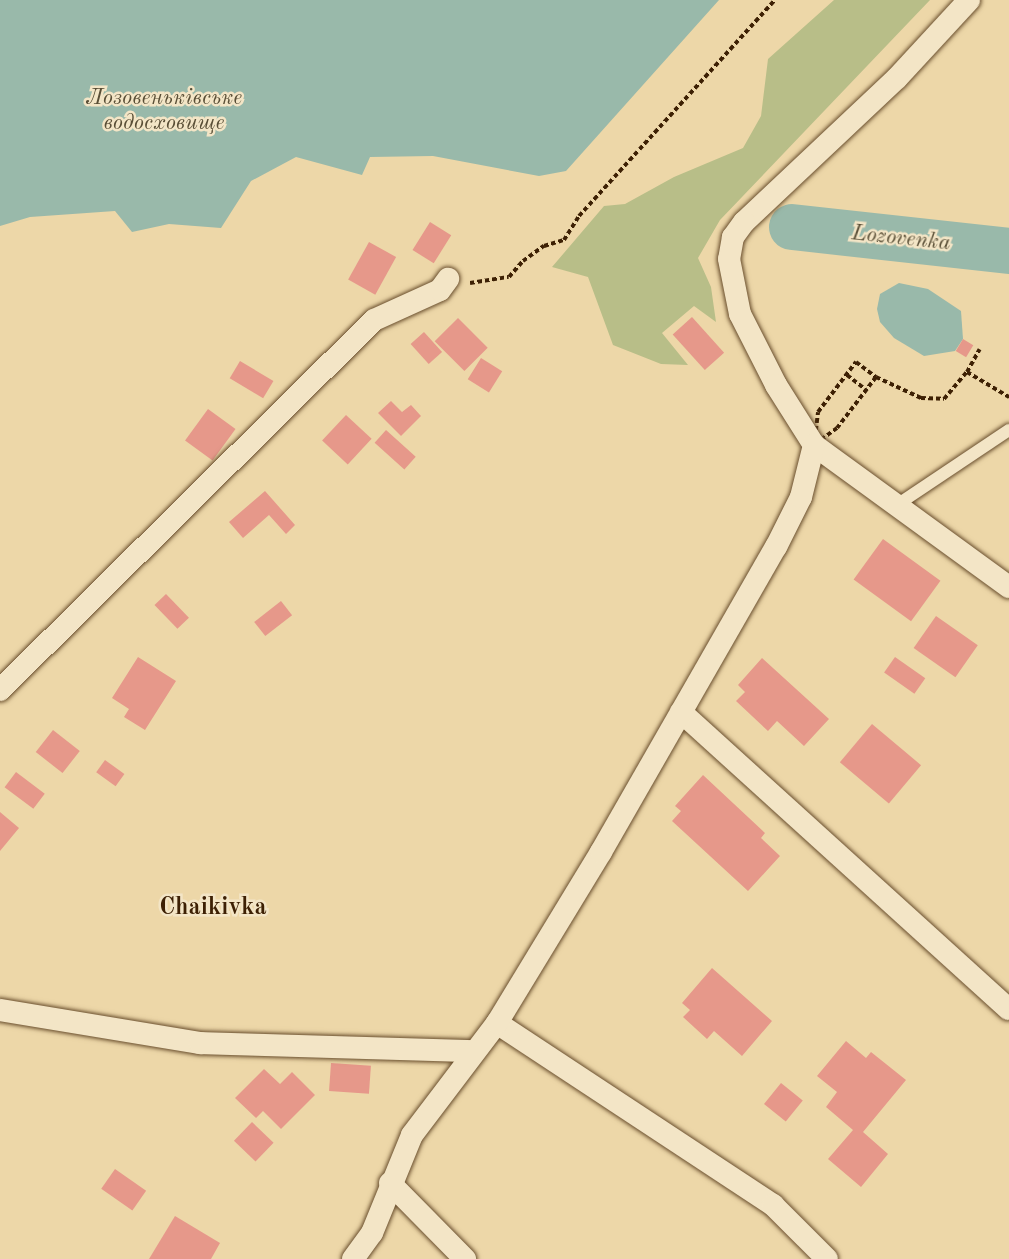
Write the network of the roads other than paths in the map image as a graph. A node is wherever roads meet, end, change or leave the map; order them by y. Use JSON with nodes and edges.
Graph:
{"nodes":[{"id":1,"x":969,"y":0,"type":"edge"},
{"id":2,"x":444,"y":284,"type":"road end"},
{"id":3,"x":1009,"y":430,"type":"edge"},
{"id":4,"x":814,"y":445,"type":"junction"},
{"id":5,"x":897,"y":505,"type":"junction"},
{"id":6,"x":1009,"y":587,"type":"edge"},
{"id":7,"x":0,"y":690,"type":"edge"},
{"id":8,"x":681,"y":712,"type":"junction"},
{"id":9,"x":1009,"y":1009,"type":"edge"},
{"id":10,"x":0,"y":1010,"type":"edge"},
{"id":11,"x":497,"y":1023,"type":"junction"},
{"id":12,"x":473,"y":1051,"type":"junction"},
{"id":13,"x":390,"y":1183,"type":"junction"},
{"id":14,"x":353,"y":1259,"type":"edge"},
{"id":15,"x":465,"y":1259,"type":"edge"},
{"id":16,"x":826,"y":1259,"type":"edge"}],
"edges":[{"from":1,"to":4,"type":"street"},
{"from":2,"to":7,"type":"street"},
{"from":3,"to":5,"type":"lane"},
{"from":4,"to":5,"type":"street"},
{"from":4,"to":8,"type":"street"},
{"from":5,"to":6,"type":"street"},
{"from":8,"to":9,"type":"street"},
{"from":8,"to":11,"type":"street"},
{"from":10,"to":12,"type":"street"},
{"from":11,"to":12,"type":"street"},
{"from":11,"to":16,"type":"street"},
{"from":12,"to":13,"type":"street"},
{"from":13,"to":14,"type":"street"},
{"from":13,"to":15,"type":"street"}]}
